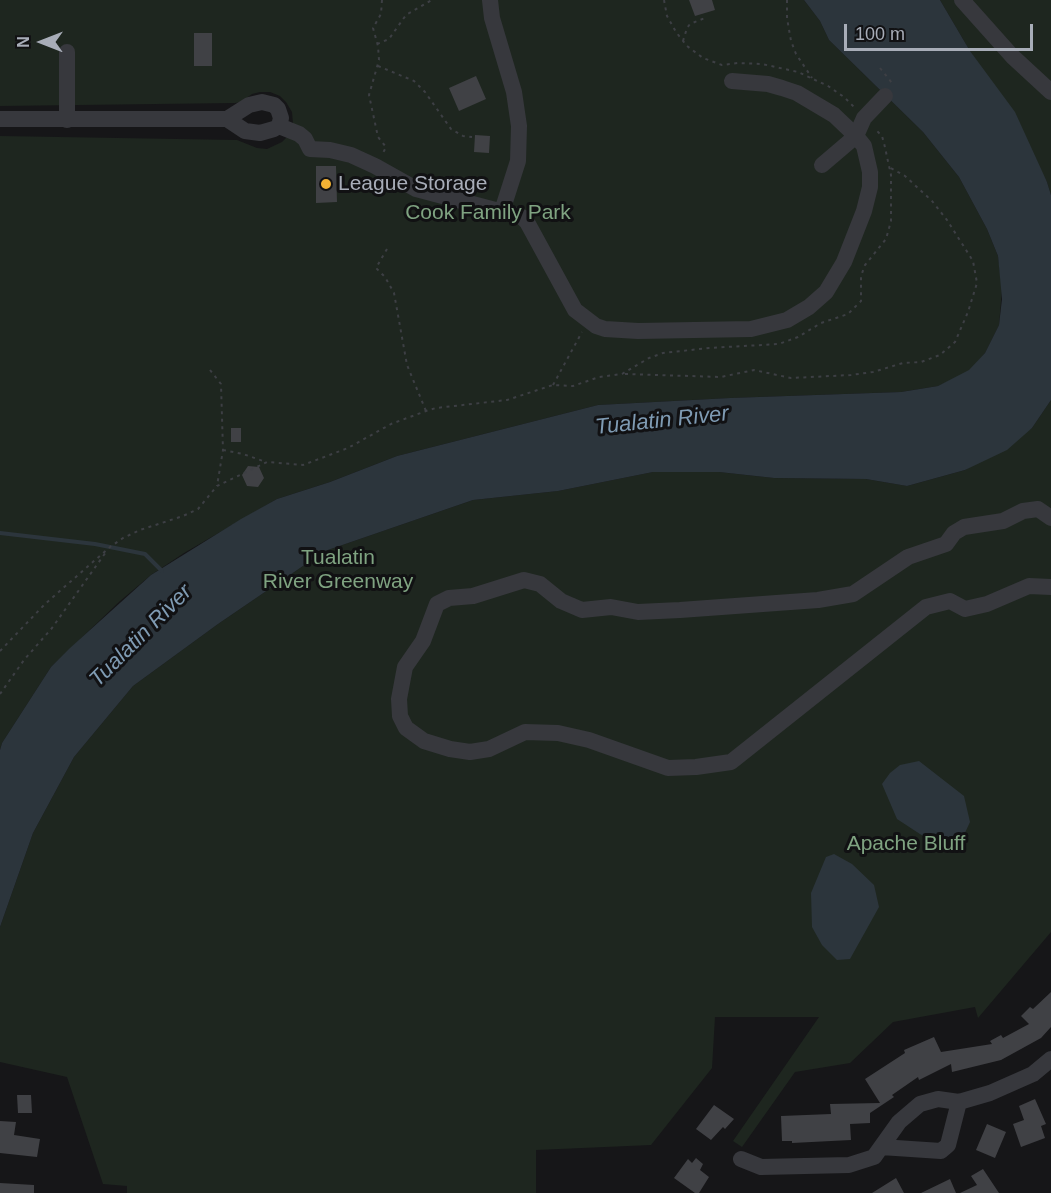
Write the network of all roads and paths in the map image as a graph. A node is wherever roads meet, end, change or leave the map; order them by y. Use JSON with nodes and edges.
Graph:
{"nodes":[{"id":1,"x":382,"y":0,"type":"edge"},
{"id":2,"x":432,"y":0,"type":"edge"},
{"id":3,"x":490,"y":0,"type":"edge"},
{"id":4,"x":664,"y":0,"type":"edge"},
{"id":5,"x":787,"y":0,"type":"edge"},
{"id":6,"x":962,"y":0,"type":"edge"},
{"id":7,"x":705,"y":18,"type":"dead end"},
{"id":8,"x":683,"y":41,"type":"junction"},
{"id":9,"x":377,"y":44,"type":"junction"},
{"id":10,"x":67,"y":52,"type":"dead end"},
{"id":11,"x":377,"y":65,"type":"junction"},
{"id":12,"x":812,"y":78,"type":"junction"},
{"id":13,"x":732,"y":81,"type":"dead end"},
{"id":14,"x":1051,"y":92,"type":"edge"},
{"id":15,"x":885,"y":96,"type":"dead end"},
{"id":16,"x":864,"y":118,"type":"junction"},
{"id":17,"x":0,"y":119,"type":"edge"},
{"id":18,"x":226,"y":119,"type":"junction"},
{"id":19,"x":67,"y":120,"type":"junction"},
{"id":20,"x":279,"y":126,"type":"junction"},
{"id":21,"x":856,"y":136,"type":"junction"},
{"id":22,"x":472,"y":137,"type":"dead end"},
{"id":23,"x":822,"y":165,"type":"dead end"},
{"id":24,"x":375,"y":166,"type":"junction"},
{"id":25,"x":889,"y":167,"type":"junction"},
{"id":26,"x":502,"y":211,"type":"junction"},
{"id":27,"x":387,"y":249,"type":"dead end"},
{"id":28,"x":588,"y":321,"type":"junction"},
{"id":29,"x":210,"y":370,"type":"dead end"},
{"id":30,"x":622,"y":374,"type":"junction"},
{"id":31,"x":553,"y":385,"type":"junction"},
{"id":32,"x":426,"y":411,"type":"junction"},
{"id":33,"x":223,"y":450,"type":"junction"},
{"id":34,"x":267,"y":462,"type":"junction"},
{"id":35,"x":217,"y":486,"type":"junction"},
{"id":36,"x":1051,"y":518,"type":"edge"},
{"id":37,"x":110,"y":547,"type":"junction"},
{"id":38,"x":1051,"y":587,"type":"edge"},
{"id":39,"x":0,"y":651,"type":"edge"},
{"id":40,"x":0,"y":694,"type":"edge"},
{"id":41,"x":1051,"y":1059,"type":"edge"},
{"id":42,"x":959,"y":1102,"type":"junction"},
{"id":43,"x":881,"y":1147,"type":"junction"},
{"id":44,"x":741,"y":1159,"type":"dead end"}],
"edges":[{"from":1,"to":9,"type":"path"},
{"from":2,"to":9,"type":"path"},
{"from":3,"to":26,"type":"street"},
{"from":4,"to":8,"type":"path"},
{"from":5,"to":12,"type":"path"},
{"from":6,"to":14,"type":"street"},
{"from":7,"to":8,"type":"path"},
{"from":8,"to":12,"type":"path"},
{"from":9,"to":11,"type":"path"},
{"from":10,"to":19,"type":"street"},
{"from":11,"to":22,"type":"path"},
{"from":11,"to":24,"type":"path"},
{"from":12,"to":16,"type":"path"},
{"from":13,"to":21,"type":"street"},
{"from":15,"to":16,"type":"street"},
{"from":16,"to":21,"type":"street"},
{"from":16,"to":25,"type":"path"},
{"from":17,"to":19,"type":"street"},
{"from":18,"to":19,"type":"street"},
{"from":18,"to":20,"type":"street"},
{"from":18,"to":20,"type":"street"},
{"from":20,"to":24,"type":"street"},
{"from":21,"to":23,"type":"street"},
{"from":21,"to":28,"type":"street"},
{"from":24,"to":26,"type":"street"},
{"from":25,"to":30,"type":"path"},
{"from":25,"to":30,"type":"path"},
{"from":26,"to":28,"type":"street"},
{"from":27,"to":32,"type":"path"},
{"from":28,"to":31,"type":"path"},
{"from":29,"to":33,"type":"path"},
{"from":30,"to":31,"type":"path"},
{"from":31,"to":32,"type":"path"},
{"from":32,"to":34,"type":"path"},
{"from":33,"to":34,"type":"path"},
{"from":33,"to":35,"type":"path"},
{"from":34,"to":35,"type":"path"},
{"from":35,"to":37,"type":"path"},
{"from":36,"to":38,"type":"street"},
{"from":37,"to":39,"type":"path"},
{"from":37,"to":40,"type":"path"},
{"from":41,"to":42,"type":"street"},
{"from":42,"to":43,"type":"street"},
{"from":42,"to":43,"type":"street"},
{"from":43,"to":44,"type":"street"}]}
